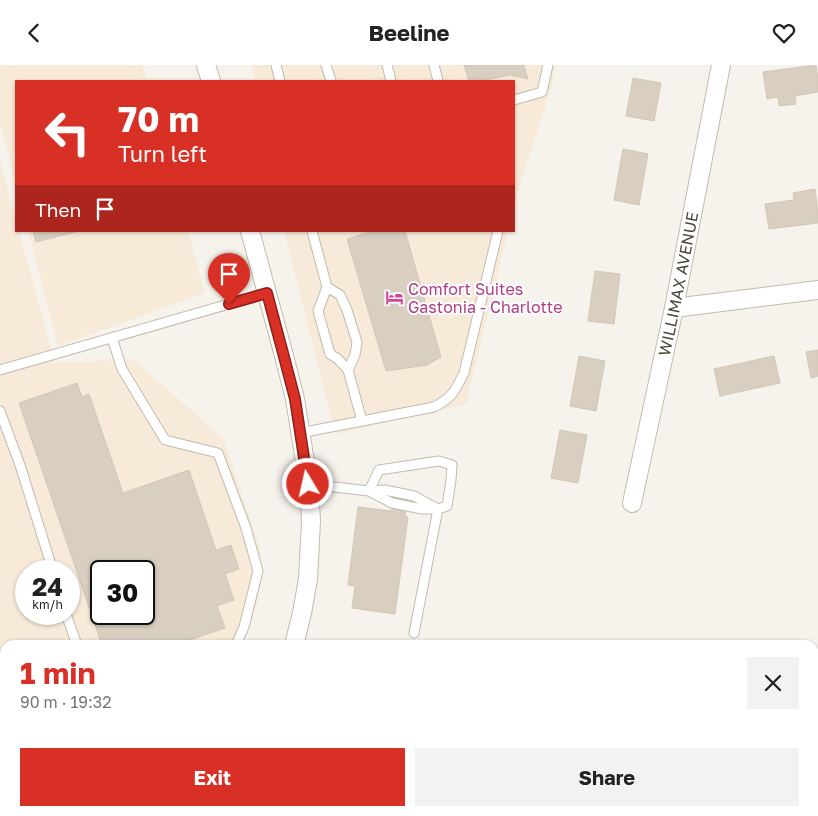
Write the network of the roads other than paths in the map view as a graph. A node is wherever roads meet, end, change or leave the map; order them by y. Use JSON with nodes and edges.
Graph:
{"nodes":[{"id":1,"x":206,"y":65,"type":"edge"},
{"id":2,"x":276,"y":65,"type":"edge"},
{"id":3,"x":326,"y":65,"type":"edge"},
{"id":4,"x":387,"y":65,"type":"edge"},
{"id":5,"x":434,"y":65,"type":"edge"},
{"id":6,"x":548,"y":65,"type":"edge"},
{"id":7,"x":721,"y":65,"type":"edge"},
{"id":8,"x":211,"y":80,"type":"edge"},
{"id":9,"x":280,"y":80,"type":"edge"},
{"id":10,"x":331,"y":80,"type":"edge"},
{"id":11,"x":391,"y":80,"type":"edge"},
{"id":12,"x":438,"y":80,"type":"edge"},
{"id":13,"x":515,"y":100,"type":"edge"},
{"id":14,"x":250,"y":232,"type":"edge"},
{"id":15,"x":312,"y":232,"type":"edge"},
{"id":16,"x":498,"y":232,"type":"edge"},
{"id":17,"x":327,"y":287,"type":"junction"},
{"id":18,"x":818,"y":290,"type":"edge"},
{"id":19,"x":267,"y":293,"type":"junction"},
{"id":20,"x":674,"y":308,"type":"junction"},
{"id":21,"x":112,"y":338,"type":"junction"},
{"id":22,"x":0,"y":370,"type":"edge"},
{"id":23,"x":348,"y":370,"type":"junction"},
{"id":24,"x":0,"y":411,"type":"edge"},
{"id":25,"x":362,"y":421,"type":"junction"},
{"id":26,"x":300,"y":433,"type":"junction"},
{"id":27,"x":308,"y":484,"type":"junction"},
{"id":28,"x":369,"y":491,"type":"junction"},
{"id":29,"x":632,"y":503,"type":"dead end"},
{"id":30,"x":438,"y":509,"type":"junction"},
{"id":31,"x":50,"y":560,"type":"edge"},
{"id":32,"x":70,"y":625,"type":"edge"},
{"id":33,"x":414,"y":633,"type":"dead end"},
{"id":34,"x":74,"y":640,"type":"edge"},
{"id":35,"x":238,"y":640,"type":"edge"},
{"id":36,"x":295,"y":640,"type":"edge"}],
"edges":[{"from":1,"to":8,"type":"street"},
{"from":2,"to":9,"type":"lane"},
{"from":3,"to":10,"type":"lane"},
{"from":4,"to":11,"type":"lane"},
{"from":5,"to":12,"type":"lane"},
{"from":6,"to":13,"type":"lane"},
{"from":7,"to":20,"type":"street","name":"WILLIMAX AVENUE"},
{"from":14,"to":19,"type":"street"},
{"from":15,"to":17,"type":"lane"},
{"from":16,"to":25,"type":"lane"},
{"from":17,"to":23,"type":"lane"},
{"from":17,"to":23,"type":"lane"},
{"from":18,"to":20,"type":"street"},
{"from":19,"to":21,"type":"lane"},
{"from":19,"to":26,"type":"street"},
{"from":20,"to":29,"type":"street","name":"WILLIMAX AVENUE"},
{"from":21,"to":22,"type":"lane"},
{"from":21,"to":35,"type":"lane"},
{"from":23,"to":25,"type":"lane"},
{"from":24,"to":31,"type":"lane"},
{"from":25,"to":26,"type":"lane"},
{"from":26,"to":27,"type":"street"},
{"from":27,"to":28,"type":"lane"},
{"from":27,"to":36,"type":"street"},
{"from":28,"to":30,"type":"lane"},
{"from":28,"to":30,"type":"lane"},
{"from":30,"to":33,"type":"lane"},
{"from":32,"to":34,"type":"lane"}]}
